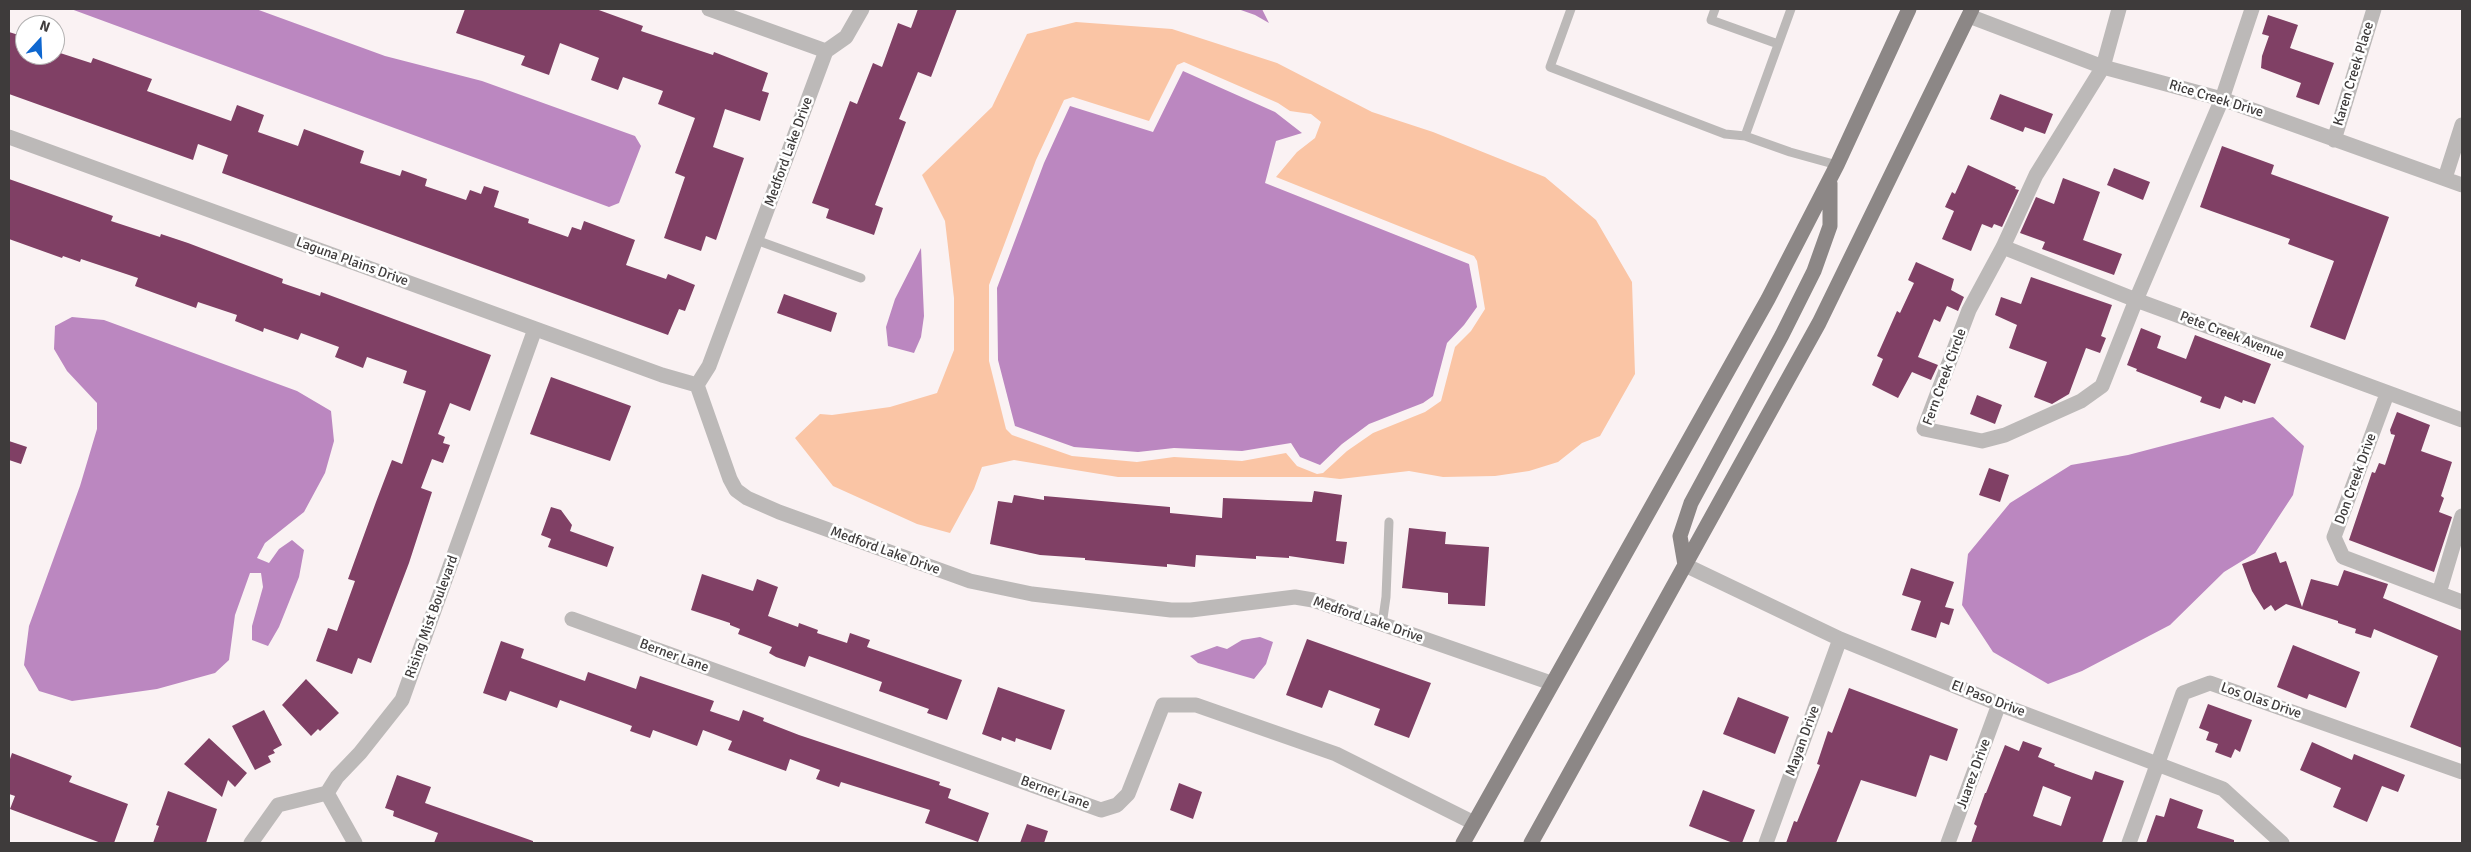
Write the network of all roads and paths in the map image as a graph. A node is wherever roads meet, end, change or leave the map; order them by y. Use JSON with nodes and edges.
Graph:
{"nodes":[{"id":1,"x":709,"y":9,"type":"edge"},
{"id":2,"x":862,"y":9,"type":"edge"},
{"id":3,"x":1571,"y":9,"type":"edge"},
{"id":4,"x":1715,"y":9,"type":"edge"},
{"id":5,"x":1791,"y":9,"type":"edge"},
{"id":6,"x":1909,"y":9,"type":"edge"},
{"id":7,"x":2119,"y":9,"type":"edge"},
{"id":8,"x":2252,"y":9,"type":"edge"},
{"id":9,"x":2374,"y":9,"type":"edge"},
{"id":10,"x":1969,"y":11,"type":"edge"},
{"id":11,"x":1778,"y":44,"type":"junction"},
{"id":12,"x":826,"y":51,"type":"junction"},
{"id":13,"x":2103,"y":67,"type":"junction"},
{"id":14,"x":2222,"y":99,"type":"junction"},
{"id":15,"x":2462,"y":125,"type":"edge"},
{"id":16,"x":1745,"y":136,"type":"junction"},
{"id":17,"x":9,"y":137,"type":"edge"},
{"id":18,"x":2334,"y":140,"type":"junction"},
{"id":19,"x":1837,"y":165,"type":"junction"},
{"id":20,"x":2445,"y":178,"type":"junction"},
{"id":21,"x":1830,"y":179,"type":"junction"},
{"id":22,"x":2462,"y":185,"type":"edge"},
{"id":23,"x":756,"y":240,"type":"junction"},
{"id":24,"x":2003,"y":247,"type":"junction"},
{"id":25,"x":861,"y":278,"type":"dead end"},
{"id":26,"x":2136,"y":300,"type":"junction"},
{"id":27,"x":535,"y":329,"type":"junction"},
{"id":28,"x":696,"y":385,"type":"junction"},
{"id":29,"x":2387,"y":394,"type":"junction"},
{"id":30,"x":2462,"y":420,"type":"edge"},
{"id":31,"x":2462,"y":516,"type":"edge"},
{"id":32,"x":1390,"y":522,"type":"dead end"},
{"id":33,"x":1685,"y":565,"type":"junction"},
{"id":34,"x":2439,"y":593,"type":"junction"},
{"id":35,"x":2462,"y":602,"type":"edge"},
{"id":36,"x":572,"y":619,"type":"dead end"},
{"id":37,"x":1382,"y":625,"type":"junction"},
{"id":38,"x":1840,"y":639,"type":"junction"},
{"id":39,"x":1552,"y":683,"type":"junction"},
{"id":40,"x":1999,"y":704,"type":"junction"},
{"id":41,"x":2158,"y":763,"type":"junction"},
{"id":42,"x":2462,"y":772,"type":"edge"},
{"id":43,"x":328,"y":794,"type":"junction"},
{"id":44,"x":1474,"y":823,"type":"junction"},
{"id":45,"x":250,"y":843,"type":"edge"},
{"id":46,"x":355,"y":843,"type":"edge"},
{"id":47,"x":1463,"y":843,"type":"edge"},
{"id":48,"x":1531,"y":843,"type":"edge"},
{"id":49,"x":1766,"y":843,"type":"edge"},
{"id":50,"x":1948,"y":843,"type":"edge"},
{"id":51,"x":2128,"y":843,"type":"edge"},
{"id":52,"x":2282,"y":843,"type":"edge"}],
"edges":[{"from":1,"to":12,"type":"street"},
{"from":2,"to":12,"type":"street"},
{"from":3,"to":16,"type":"lane"},
{"from":4,"to":11,"type":"lane"},
{"from":5,"to":11,"type":"lane"},
{"from":6,"to":19,"type":"main road"},
{"from":7,"to":13,"type":"street","name":"Fern Creek Circle"},
{"from":8,"to":14,"type":"street","name":"Fern Creek Circle"},
{"from":9,"to":18,"type":"street","name":"Karen Creek Place"},
{"from":10,"to":13,"type":"street","name":"Rice Creek Drive"},
{"from":10,"to":33,"type":"main road"},
{"from":11,"to":16,"type":"lane"},
{"from":12,"to":23,"type":"street","name":"Medford Lake Drive"},
{"from":13,"to":14,"type":"street","name":"Rice Creek Drive"},
{"from":13,"to":24,"type":"street","name":"Fern Creek Circle"},
{"from":14,"to":18,"type":"street","name":"Rice Creek Drive"},
{"from":14,"to":26,"type":"street","name":"Fern Creek Circle"},
{"from":15,"to":20,"type":"street"},
{"from":16,"to":19,"type":"lane"},
{"from":17,"to":27,"type":"street","name":"Laguna Plains Drive"},
{"from":18,"to":20,"type":"street","name":"Rice Creek Drive"},
{"from":19,"to":21,"type":"main road"},
{"from":20,"to":22,"type":"street","name":"Rice Creek Drive"},
{"from":21,"to":33,"type":"main road"},
{"from":21,"to":39,"type":"main road"},
{"from":23,"to":25,"type":"lane"},
{"from":23,"to":28,"type":"street","name":"Medford Lake Drive"},
{"from":24,"to":26,"type":"street","name":"Pete Creek Avenue"},
{"from":24,"to":26,"type":"street","name":"Fern Creek Circle"},
{"from":26,"to":29,"type":"street","name":"Pete Creek Avenue"},
{"from":27,"to":28,"type":"street","name":"Laguna Plains Drive"},
{"from":27,"to":43,"type":"street","name":"Rising Mist Boulevard"},
{"from":28,"to":37,"type":"street","name":"Medford Lake Drive"},
{"from":29,"to":30,"type":"street","name":"Pete Creek Avenue"},
{"from":29,"to":34,"type":"street","name":"Don Creek Drive"},
{"from":31,"to":34,"type":"street"},
{"from":32,"to":37,"type":"lane"},
{"from":33,"to":38,"type":"street","name":"El Paso Drive"},
{"from":33,"to":48,"type":"main road"},
{"from":34,"to":35,"type":"street","name":"Don Creek Drive"},
{"from":36,"to":44,"type":"street","name":"Berner Lane"},
{"from":37,"to":39,"type":"street","name":"Medford Lake Drive"},
{"from":38,"to":40,"type":"street","name":"El Paso Drive"},
{"from":38,"to":49,"type":"street","name":"Mayan Drive"},
{"from":39,"to":44,"type":"main road"},
{"from":40,"to":41,"type":"street","name":"El Paso Drive"},
{"from":40,"to":50,"type":"street","name":"Juarez Drive"},
{"from":41,"to":42,"type":"street","name":"Los Olas Drive"},
{"from":41,"to":51,"type":"street","name":"Los Olas Drive"},
{"from":41,"to":52,"type":"street","name":"El Paso Drive"},
{"from":43,"to":45,"type":"street"},
{"from":43,"to":46,"type":"street"},
{"from":44,"to":47,"type":"main road"}]}
